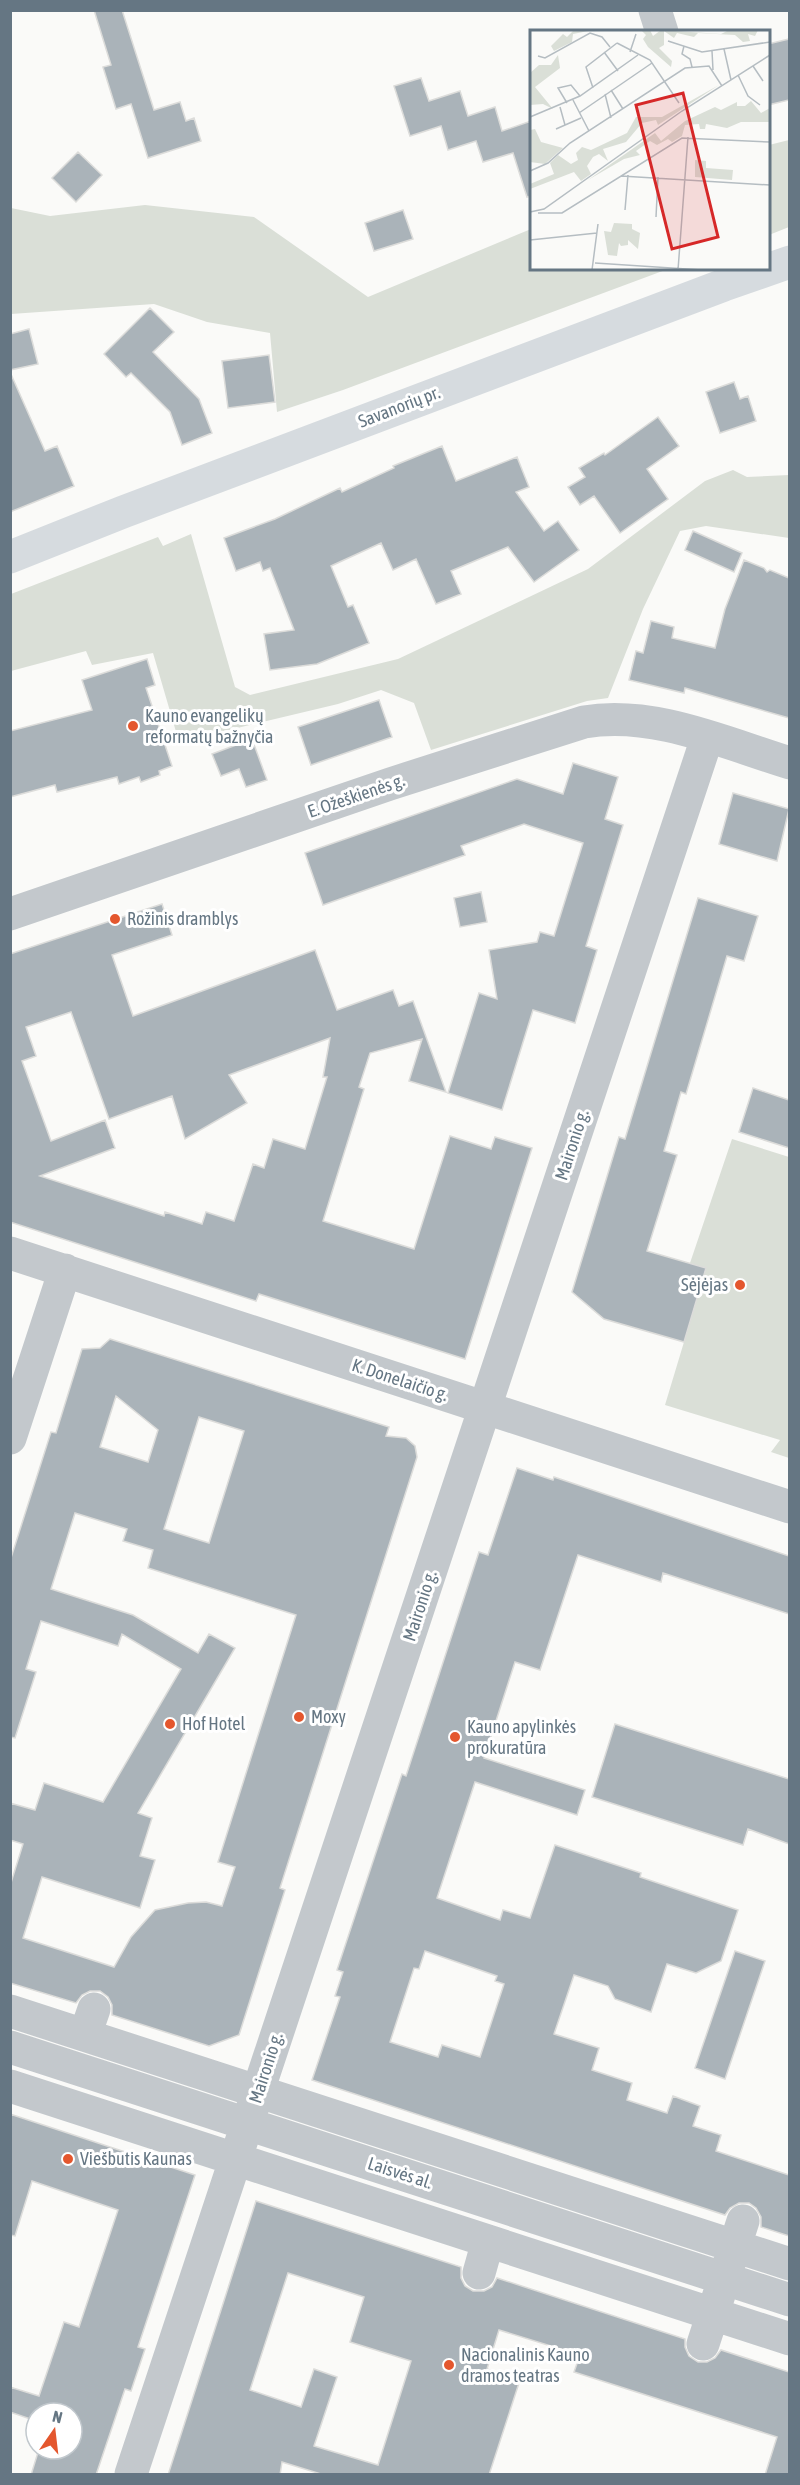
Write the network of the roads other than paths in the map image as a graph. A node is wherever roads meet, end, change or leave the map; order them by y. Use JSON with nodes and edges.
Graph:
{"nodes":[{"id":1,"x":655,"y":10,"type":"edge"},
{"id":2,"x":661,"y":30,"type":"edge"},
{"id":3,"x":789,"y":262,"type":"edge"},
{"id":4,"x":770,"y":269,"type":"edge"},
{"id":5,"x":768,"y":270,"type":"edge"},
{"id":6,"x":10,"y":557,"type":"edge"},
{"id":7,"x":707,"y":738,"type":"junction"},
{"id":8,"x":789,"y":763,"type":"edge"},
{"id":9,"x":10,"y":914,"type":"edge"},
{"id":10,"x":10,"y":1253,"type":"edge"},
{"id":11,"x":65,"y":1270,"type":"junction"},
{"id":12,"x":485,"y":1407,"type":"junction"},
{"id":13,"x":10,"y":1438,"type":"edge"},
{"id":14,"x":789,"y":1507,"type":"edge"},
{"id":15,"x":10,"y":2011,"type":"edge"},
{"id":16,"x":10,"y":2047,"type":"edge"},
{"id":17,"x":10,"y":2086,"type":"edge"},
{"id":18,"x":259,"y":2092,"type":"junction"},
{"id":19,"x":248,"y":2124,"type":"junction"},
{"id":20,"x":236,"y":2159,"type":"junction"},
{"id":21,"x":739,"y":2234,"type":"junction"},
{"id":22,"x":488,"y":2241,"type":"junction"},
{"id":23,"x":789,"y":2264,"type":"edge"},
{"id":24,"x":479,"y":2272,"type":"dead end"},
{"id":25,"x":724,"y":2279,"type":"junction"},
{"id":26,"x":789,"y":2300,"type":"edge"},
{"id":27,"x":708,"y":2329,"type":"junction"},
{"id":28,"x":789,"y":2339,"type":"edge"},
{"id":29,"x":131,"y":2475,"type":"edge"}],
"edges":[{"from":1,"to":2,"type":"street"},
{"from":3,"to":4,"type":"main road","name":"Savanorių pr."},
{"from":5,"to":6,"type":"main road","name":"Savanorių pr."},
{"from":7,"to":8,"type":"street","name":"E. Ožeškienės g."},
{"from":7,"to":9,"type":"street","name":"E. Ožeškienės g."},
{"from":7,"to":12,"type":"street","name":"Maironio g."},
{"from":10,"to":11,"type":"street","name":"K. Donelaičio g."},
{"from":11,"to":12,"type":"street","name":"K. Donelaičio g."},
{"from":11,"to":13,"type":"street"},
{"from":12,"to":14,"type":"street","name":"K. Donelaičio g."},
{"from":12,"to":18,"type":"street","name":"Maironio g."},
{"from":15,"to":18,"type":"street","name":"Laisvės al."},
{"from":16,"to":19,"type":"street","name":"Laisvės al."},
{"from":17,"to":20,"type":"street","name":"Laisvės al."},
{"from":18,"to":19,"type":"street","name":"Maironio g."},
{"from":18,"to":21,"type":"street","name":"Laisvės al."},
{"from":19,"to":20,"type":"street","name":"Maironio g."},
{"from":19,"to":25,"type":"street","name":"Laisvės al."},
{"from":20,"to":22,"type":"street","name":"Laisvės al."},
{"from":20,"to":29,"type":"street","name":"Maironio g."},
{"from":21,"to":23,"type":"street","name":"Laisvės al."},
{"from":21,"to":25,"type":"street"},
{"from":22,"to":24,"type":"street"},
{"from":22,"to":27,"type":"street","name":"Laisvės al."},
{"from":25,"to":26,"type":"street","name":"Laisvės al."},
{"from":25,"to":27,"type":"street"},
{"from":27,"to":28,"type":"street","name":"Laisvės al."}]}
